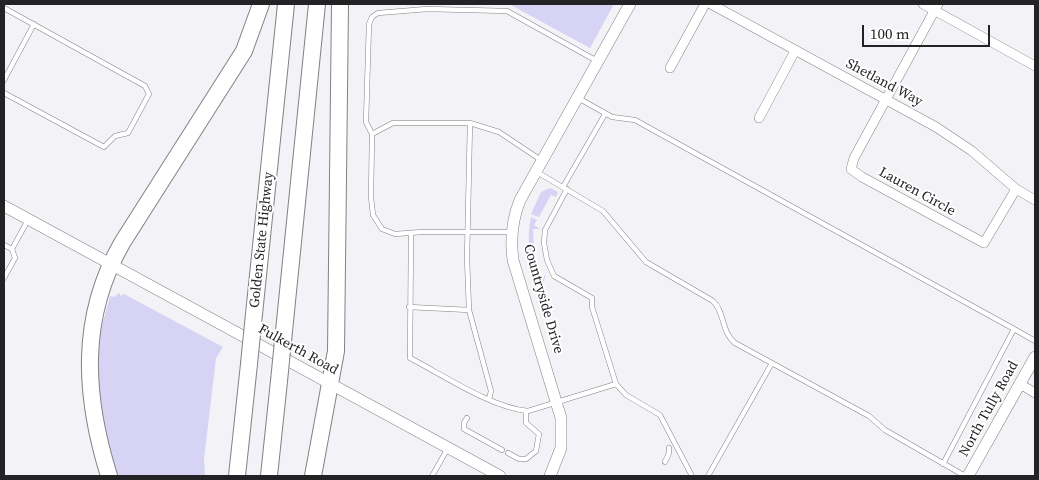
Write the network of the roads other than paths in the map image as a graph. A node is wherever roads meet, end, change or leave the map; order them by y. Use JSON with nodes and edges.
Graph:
{"nodes":[{"id":1,"x":261,"y":4,"type":"edge"},
{"id":2,"x":286,"y":4,"type":"edge"},
{"id":3,"x":317,"y":4,"type":"edge"},
{"id":4,"x":340,"y":4,"type":"edge"},
{"id":5,"x":629,"y":4,"type":"edge"},
{"id":6,"x":705,"y":4,"type":"edge"},
{"id":7,"x":711,"y":4,"type":"edge"},
{"id":8,"x":923,"y":4,"type":"edge"},
{"id":9,"x":936,"y":7,"type":"edge"},
{"id":10,"x":4,"y":8,"type":"edge"},
{"id":11,"x":34,"y":24,"type":"junction"},
{"id":12,"x":795,"y":51,"type":"junction"},
{"id":13,"x":597,"y":61,"type":"junction"},
{"id":14,"x":1035,"y":66,"type":"edge"},
{"id":15,"x":670,"y":68,"type":"dead end"},
{"id":16,"x":4,"y":80,"type":"edge"},
{"id":17,"x":4,"y":93,"type":"edge"},
{"id":18,"x":577,"y":98,"type":"junction"},
{"id":19,"x":886,"y":100,"type":"junction"},
{"id":20,"x":605,"y":114,"type":"junction"},
{"id":21,"x":759,"y":118,"type":"dead end"},
{"id":22,"x":470,"y":122,"type":"junction"},
{"id":23,"x":372,"y":134,"type":"junction"},
{"id":24,"x":542,"y":161,"type":"junction"},
{"id":25,"x":535,"y":172,"type":"junction"},
{"id":26,"x":565,"y":188,"type":"junction"},
{"id":27,"x":1016,"y":189,"type":"junction"},
{"id":28,"x":1035,"y":200,"type":"edge"},
{"id":29,"x":4,"y":206,"type":"edge"},
{"id":30,"x":28,"y":219,"type":"junction"},
{"id":31,"x":469,"y":232,"type":"junction"},
{"id":32,"x":511,"y":232,"type":"junction"},
{"id":33,"x":411,"y":233,"type":"junction"},
{"id":34,"x":5,"y":246,"type":"edge"},
{"id":35,"x":12,"y":249,"type":"junction"},
{"id":36,"x":4,"y":252,"type":"edge"},
{"id":37,"x":111,"y":264,"type":"junction"},
{"id":38,"x":4,"y":278,"type":"edge"},
{"id":39,"x":409,"y":307,"type":"junction"},
{"id":40,"x":469,"y":310,"type":"junction"},
{"id":41,"x":1014,"y":329,"type":"junction"},
{"id":42,"x":1035,"y":341,"type":"edge"},
{"id":43,"x":1035,"y":357,"type":"edge"},
{"id":44,"x":772,"y":363,"type":"junction"},
{"id":45,"x":616,"y":384,"type":"junction"},
{"id":46,"x":1020,"y":384,"type":"junction"},
{"id":47,"x":331,"y":385,"type":"junction"},
{"id":48,"x":1035,"y":393,"type":"edge"},
{"id":49,"x":489,"y":399,"type":"junction"},
{"id":50,"x":556,"y":402,"type":"junction"},
{"id":51,"x":526,"y":411,"type":"junction"},
{"id":52,"x":467,"y":418,"type":"dead end"},
{"id":53,"x":448,"y":448,"type":"junction"},
{"id":54,"x":669,"y":448,"type":"dead end"},
{"id":55,"x":502,"y":450,"type":"dead end"},
{"id":56,"x":508,"y":453,"type":"dead end"},
{"id":57,"x":665,"y":462,"type":"dead end"},
{"id":58,"x":943,"y":464,"type":"junction"},
{"id":59,"x":109,"y":476,"type":"edge"},
{"id":60,"x":237,"y":476,"type":"edge"},
{"id":61,"x":269,"y":476,"type":"edge"},
{"id":62,"x":313,"y":476,"type":"edge"},
{"id":63,"x":432,"y":476,"type":"edge"},
{"id":64,"x":500,"y":476,"type":"edge"},
{"id":65,"x":550,"y":476,"type":"edge"},
{"id":66,"x":692,"y":476,"type":"edge"},
{"id":67,"x":708,"y":476,"type":"edge"},
{"id":68,"x":966,"y":476,"type":"edge"}],
"edges":[{"from":1,"to":37,"type":"highway"},
{"from":2,"to":60,"type":"highway","name":"Golden State Highway","bridge":true},
{"from":3,"to":61,"type":"highway","bridge":true},
{"from":4,"to":47,"type":"highway"},
{"from":5,"to":13,"type":"street","name":"Countryside Drive"},
{"from":6,"to":15,"type":"street"},
{"from":7,"to":12,"type":"street","name":"Shetland Way"},
{"from":8,"to":9,"type":"street"},
{"from":9,"to":14,"type":"street"},
{"from":9,"to":19,"type":"street"},
{"from":10,"to":11,"type":"lane"},
{"from":11,"to":16,"type":"lane"},
{"from":11,"to":17,"type":"lane"},
{"from":12,"to":19,"type":"street","name":"Shetland Way"},
{"from":12,"to":21,"type":"street"},
{"from":13,"to":18,"type":"street","name":"Countryside Drive"},
{"from":13,"to":23,"type":"lane"},
{"from":18,"to":20,"type":"lane"},
{"from":18,"to":24,"type":"street","name":"Countryside Drive"},
{"from":19,"to":27,"type":"street","name":"Shetland Way"},
{"from":19,"to":27,"type":"street","name":"Lauren Circle"},
{"from":20,"to":26,"type":"lane"},
{"from":20,"to":41,"type":"lane"},
{"from":22,"to":23,"type":"lane"},
{"from":22,"to":24,"type":"lane"},
{"from":22,"to":31,"type":"lane"},
{"from":23,"to":33,"type":"lane"},
{"from":24,"to":25,"type":"street","name":"Countryside Drive"},
{"from":25,"to":26,"type":"lane"},
{"from":25,"to":32,"type":"street","name":"Countryside Drive"},
{"from":26,"to":44,"type":"lane"},
{"from":26,"to":45,"type":"lane"},
{"from":27,"to":28,"type":"street","name":"Shetland Way"},
{"from":29,"to":30,"type":"street","name":"Fulkerth Road"},
{"from":30,"to":35,"type":"lane"},
{"from":30,"to":37,"type":"street","name":"Fulkerth Road"},
{"from":31,"to":32,"type":"lane"},
{"from":31,"to":33,"type":"lane"},
{"from":31,"to":40,"type":"lane"},
{"from":32,"to":50,"type":"street","name":"Countryside Drive"},
{"from":33,"to":39,"type":"lane"},
{"from":34,"to":35,"type":"lane"},
{"from":34,"to":36,"type":"lane"},
{"from":35,"to":38,"type":"lane"},
{"from":37,"to":47,"type":"street","name":"Fulkerth Road"},
{"from":37,"to":59,"type":"highway"},
{"from":39,"to":40,"type":"lane"},
{"from":39,"to":49,"type":"lane"},
{"from":40,"to":49,"type":"lane"},
{"from":41,"to":42,"type":"lane"},
{"from":41,"to":58,"type":"lane"},
{"from":43,"to":46,"type":"street","name":"North Tully Road"},
{"from":44,"to":58,"type":"lane"},
{"from":44,"to":67,"type":"lane"},
{"from":45,"to":50,"type":"lane"},
{"from":45,"to":66,"type":"lane"},
{"from":46,"to":48,"type":"street"},
{"from":46,"to":68,"type":"street","name":"North Tully Road"},
{"from":47,"to":53,"type":"street","name":"Fulkerth Road"},
{"from":47,"to":62,"type":"highway"},
{"from":49,"to":51,"type":"lane"},
{"from":50,"to":51,"type":"lane"},
{"from":50,"to":65,"type":"street","name":"Countryside Drive"},
{"from":51,"to":56,"type":"lane"},
{"from":52,"to":55,"type":"lane"},
{"from":53,"to":63,"type":"lane"},
{"from":53,"to":64,"type":"street","name":"Fulkerth Road"},
{"from":54,"to":57,"type":"lane"},
{"from":58,"to":68,"type":"lane"}]}
